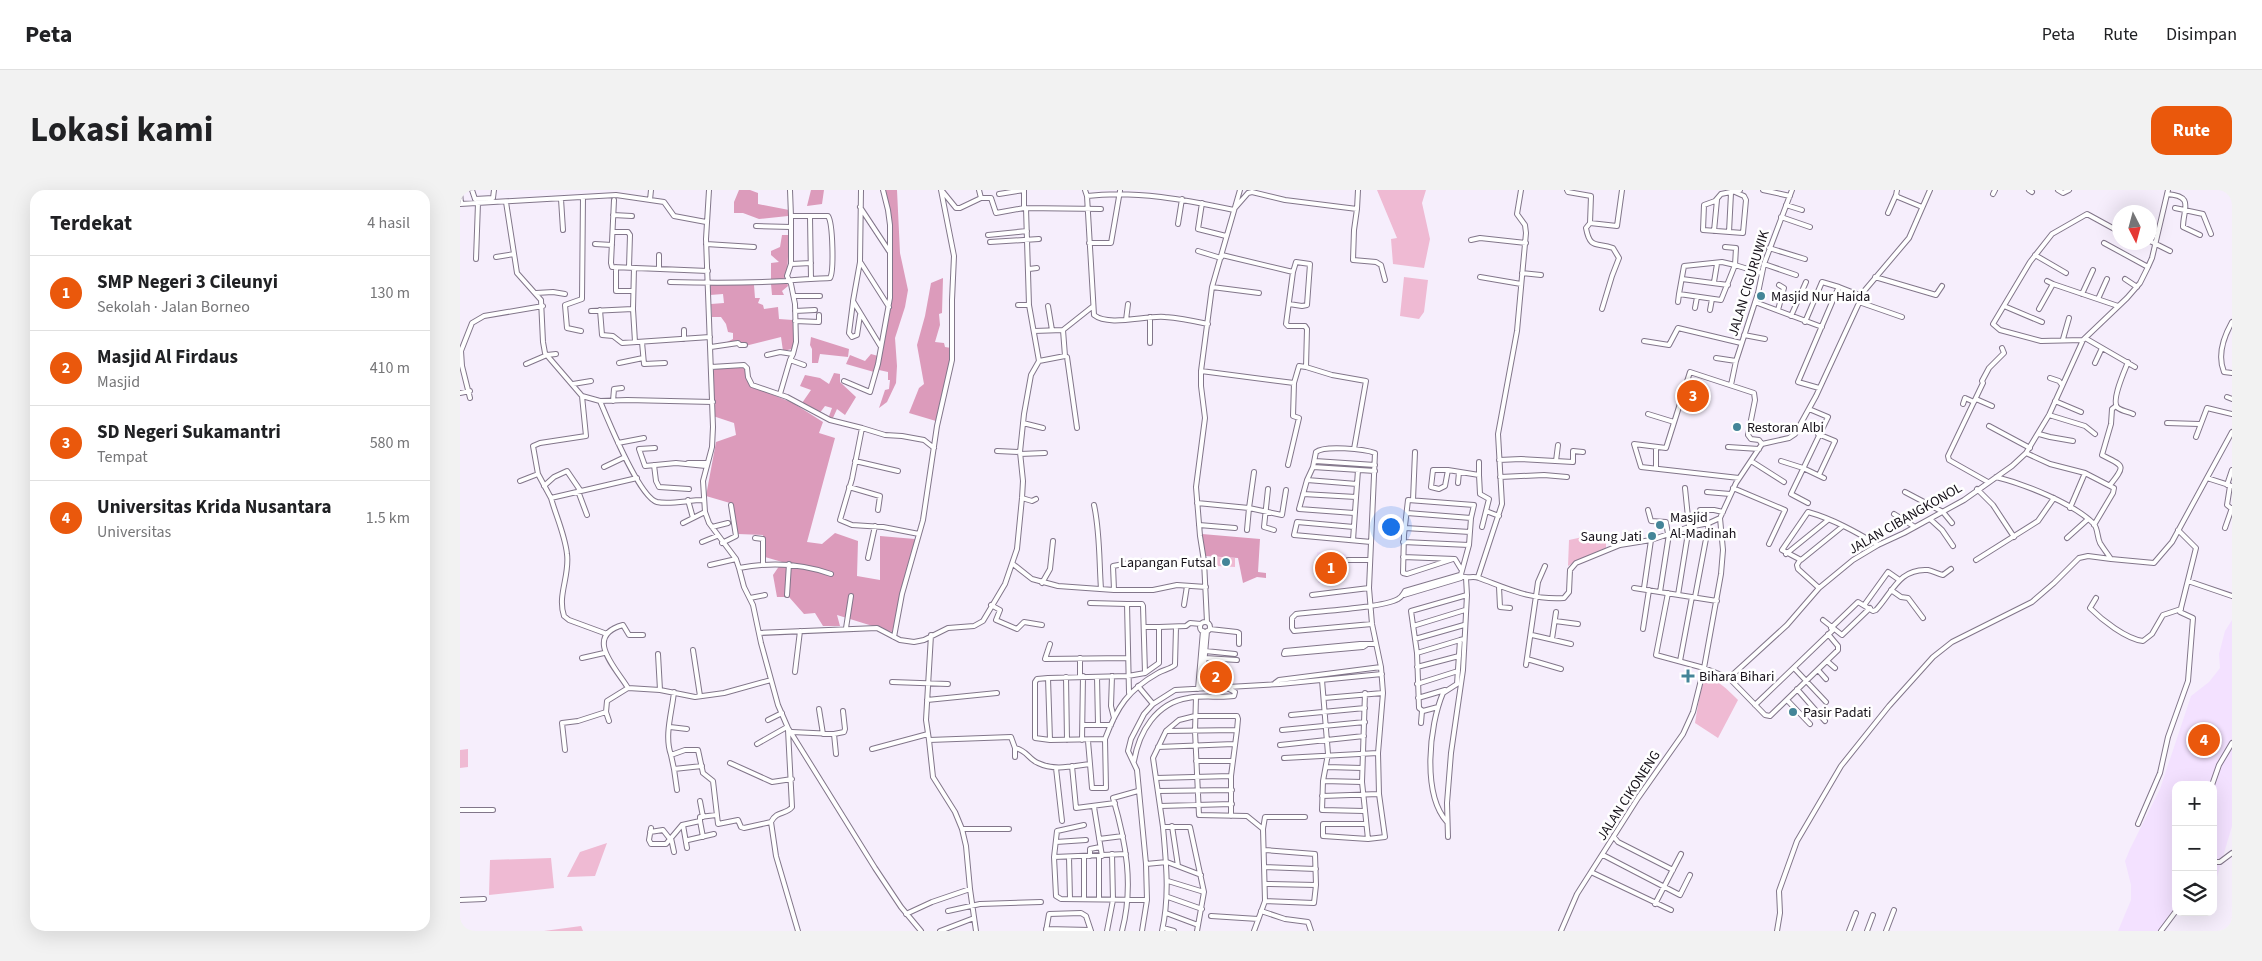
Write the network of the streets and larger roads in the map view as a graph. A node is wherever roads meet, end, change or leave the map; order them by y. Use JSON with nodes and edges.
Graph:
{"nodes":[{"id":1,"x":472,"y":190,"type":"edge"},
{"id":2,"x":494,"y":190,"type":"edge"},
{"id":3,"x":617,"y":190,"type":"edge"},
{"id":4,"x":651,"y":190,"type":"edge"},
{"id":5,"x":709,"y":190,"type":"edge"},
{"id":6,"x":790,"y":190,"type":"edge"},
{"id":7,"x":861,"y":190,"type":"edge"},
{"id":8,"x":883,"y":190,"type":"edge"},
{"id":9,"x":941,"y":190,"type":"edge"},
{"id":10,"x":979,"y":190,"type":"edge"},
{"id":11,"x":1024,"y":190,"type":"edge"},
{"id":12,"x":1085,"y":190,"type":"edge"},
{"id":13,"x":1240,"y":190,"type":"edge"},
{"id":14,"x":1358,"y":190,"type":"edge"},
{"id":15,"x":1521,"y":190,"type":"edge"},
{"id":16,"x":1568,"y":190,"type":"edge"},
{"id":17,"x":1622,"y":190,"type":"edge"},
{"id":18,"x":1763,"y":190,"type":"edge"},
{"id":19,"x":1792,"y":190,"type":"edge"},
{"id":20,"x":1897,"y":190,"type":"edge"},
{"id":21,"x":1930,"y":190,"type":"edge"},
{"id":22,"x":2058,"y":190,"type":"edge"},
{"id":23,"x":2068,"y":190,"type":"edge"},
{"id":24,"x":460,"y":191,"type":"edge"},
{"id":25,"x":1111,"y":191,"type":"edge"},
{"id":26,"x":1120,"y":191,"type":"edge"},
{"id":27,"x":1098,"y":192,"type":"edge"},
{"id":28,"x":1735,"y":192,"type":"edge"},
{"id":29,"x":2168,"y":192,"type":"edge"},
{"id":30,"x":999,"y":194,"type":"dead end"},
{"id":31,"x":1896,"y":195,"type":"junction"},
{"id":32,"x":1087,"y":196,"type":"junction"},
{"id":33,"x":1790,"y":196,"type":"junction"},
{"id":34,"x":583,"y":197,"type":"junction"},
{"id":35,"x":615,"y":197,"type":"junction"},
{"id":36,"x":981,"y":198,"type":"junction"},
{"id":37,"x":561,"y":199,"type":"junction"},
{"id":38,"x":1182,"y":199,"type":"junction"},
{"id":39,"x":650,"y":200,"type":"junction"},
{"id":40,"x":1717,"y":200,"type":"junction"},
{"id":41,"x":475,"y":202,"type":"junction"},
{"id":42,"x":506,"y":202,"type":"junction"},
{"id":43,"x":1202,"y":203,"type":"junction"},
{"id":44,"x":460,"y":204,"type":"edge"},
{"id":45,"x":1786,"y":205,"type":"junction"},
{"id":46,"x":860,"y":207,"type":"junction"},
{"id":47,"x":1922,"y":207,"type":"junction"},
{"id":48,"x":1025,"y":208,"type":"junction"},
{"id":49,"x":1088,"y":208,"type":"junction"},
{"id":50,"x":2175,"y":208,"type":"dead end"},
{"id":51,"x":1101,"y":209,"type":"dead end"},
{"id":52,"x":1234,"y":209,"type":"junction"},
{"id":53,"x":1357,"y":210,"type":"junction"},
{"id":54,"x":1802,"y":210,"type":"dead end"},
{"id":55,"x":2186,"y":210,"type":"junction"},
{"id":56,"x":1888,"y":213,"type":"dead end"},
{"id":57,"x":613,"y":215,"type":"junction"},
{"id":58,"x":632,"y":216,"type":"dead end"},
{"id":59,"x":791,"y":216,"type":"junction"},
{"id":60,"x":810,"y":217,"type":"junction"},
{"id":61,"x":1781,"y":217,"type":"junction"},
{"id":62,"x":706,"y":222,"type":"junction"},
{"id":63,"x":1590,"y":223,"type":"junction"},
{"id":64,"x":1178,"y":224,"type":"dead end"},
{"id":65,"x":756,"y":226,"type":"dead end"},
{"id":66,"x":791,"y":227,"type":"junction"},
{"id":67,"x":1810,"y":227,"type":"dead end"},
{"id":68,"x":2112,"y":228,"type":"edge"},
{"id":69,"x":563,"y":230,"type":"dead end"},
{"id":70,"x":1714,"y":230,"type":"junction"},
{"id":71,"x":1027,"y":231,"type":"junction"},
{"id":72,"x":613,"y":232,"type":"junction"},
{"id":73,"x":1729,"y":232,"type":"junction"},
{"id":74,"x":2211,"y":234,"type":"dead end"},
{"id":75,"x":988,"y":235,"type":"dead end"},
{"id":76,"x":2200,"y":235,"type":"dead end"},
{"id":77,"x":1226,"y":236,"type":"junction"},
{"id":78,"x":2157,"y":236,"type":"edge"},
{"id":79,"x":1039,"y":239,"type":"dead end"},
{"id":80,"x":1028,"y":240,"type":"junction"},
{"id":81,"x":1471,"y":240,"type":"dead end"},
{"id":82,"x":990,"y":242,"type":"dead end"},
{"id":83,"x":1088,"y":243,"type":"junction"},
{"id":84,"x":1526,"y":243,"type":"junction"},
{"id":85,"x":595,"y":244,"type":"dead end"},
{"id":86,"x":706,"y":244,"type":"junction"},
{"id":87,"x":2104,"y":244,"type":"dead end"},
{"id":88,"x":612,"y":245,"type":"junction"},
{"id":89,"x":2157,"y":245,"type":"edge"},
{"id":90,"x":754,"y":247,"type":"dead end"},
{"id":91,"x":1725,"y":247,"type":"dead end"},
{"id":92,"x":1769,"y":248,"type":"junction"},
{"id":93,"x":2153,"y":250,"type":"edge"},
{"id":94,"x":2170,"y":250,"type":"dead end"},
{"id":95,"x":889,"y":252,"type":"junction"},
{"id":96,"x":1198,"y":252,"type":"dead end"},
{"id":97,"x":514,"y":254,"type":"junction"},
{"id":98,"x":659,"y":255,"type":"dead end"},
{"id":99,"x":1221,"y":256,"type":"junction"},
{"id":100,"x":2035,"y":256,"type":"junction"},
{"id":101,"x":496,"y":257,"type":"dead end"},
{"id":102,"x":1805,"y":259,"type":"dead end"},
{"id":103,"x":476,"y":260,"type":"dead end"},
{"id":104,"x":811,"y":262,"type":"junction"},
{"id":105,"x":860,"y":262,"type":"junction"},
{"id":106,"x":791,"y":264,"type":"junction"},
{"id":107,"x":1717,"y":264,"type":"junction"},
{"id":108,"x":1764,"y":264,"type":"junction"},
{"id":109,"x":1735,"y":266,"type":"junction"},
{"id":110,"x":616,"y":267,"type":"junction"},
{"id":111,"x":631,"y":267,"type":"junction"},
{"id":112,"x":2148,"y":267,"type":"junction"},
{"id":113,"x":1037,"y":268,"type":"dead end"},
{"id":114,"x":658,"y":269,"type":"junction"},
{"id":115,"x":1029,"y":269,"type":"junction"},
{"id":116,"x":2093,"y":270,"type":"dead end"},
{"id":117,"x":708,"y":271,"type":"junction"},
{"id":118,"x":1293,"y":272,"type":"junction"},
{"id":119,"x":1522,"y":273,"type":"junction"},
{"id":120,"x":1761,"y":273,"type":"junction"},
{"id":121,"x":2066,"y":273,"type":"dead end"},
{"id":122,"x":1541,"y":275,"type":"dead end"},
{"id":123,"x":1796,"y":275,"type":"dead end"},
{"id":124,"x":1480,"y":277,"type":"dead end"},
{"id":125,"x":1876,"y":278,"type":"junction"},
{"id":126,"x":811,"y":279,"type":"junction"},
{"id":127,"x":1682,"y":279,"type":"junction"},
{"id":128,"x":2107,"y":279,"type":"dead end"},
{"id":129,"x":2125,"y":279,"type":"dead end"},
{"id":130,"x":787,"y":280,"type":"junction"},
{"id":131,"x":1385,"y":280,"type":"dead end"},
{"id":132,"x":2046,"y":281,"type":"dead end"},
{"id":133,"x":670,"y":282,"type":"dead end"},
{"id":134,"x":1714,"y":282,"type":"junction"},
{"id":135,"x":1806,"y":282,"type":"dead end"},
{"id":136,"x":708,"y":283,"type":"junction"},
{"id":137,"x":1521,"y":284,"type":"junction"},
{"id":138,"x":2053,"y":284,"type":"junction"},
{"id":139,"x":1728,"y":285,"type":"junction"},
{"id":140,"x":1779,"y":286,"type":"dead end"},
{"id":141,"x":1942,"y":286,"type":"dead end"},
{"id":142,"x":1212,"y":287,"type":"junction"},
{"id":143,"x":1839,"y":287,"type":"junction"},
{"id":144,"x":2137,"y":287,"type":"junction"},
{"id":145,"x":632,"y":290,"type":"junction"},
{"id":146,"x":1259,"y":292,"type":"dead end"},
{"id":147,"x":536,"y":293,"type":"junction"},
{"id":148,"x":565,"y":294,"type":"dead end"},
{"id":149,"x":1679,"y":294,"type":"junction"},
{"id":150,"x":2082,"y":294,"type":"junction"},
{"id":151,"x":794,"y":296,"type":"junction"},
{"id":152,"x":820,"y":296,"type":"dead end"},
{"id":153,"x":1862,"y":296,"type":"junction"},
{"id":154,"x":1697,"y":297,"type":"junction"},
{"id":155,"x":1712,"y":299,"type":"junction"},
{"id":156,"x":2098,"y":299,"type":"junction"},
{"id":157,"x":853,"y":301,"type":"junction"},
{"id":158,"x":1678,"y":302,"type":"dead end"},
{"id":159,"x":1755,"y":302,"type":"junction"},
{"id":160,"x":1859,"y":302,"type":"junction"},
{"id":161,"x":1128,"y":304,"type":"dead end"},
{"id":162,"x":1288,"y":304,"type":"junction"},
{"id":163,"x":1029,"y":305,"type":"junction"},
{"id":164,"x":543,"y":306,"type":"junction"},
{"id":165,"x":1018,"y":306,"type":"dead end"},
{"id":166,"x":1048,"y":306,"type":"dead end"},
{"id":167,"x":2004,"y":306,"type":"junction"},
{"id":168,"x":2118,"y":306,"type":"junction"},
{"id":169,"x":889,"y":307,"type":"junction"},
{"id":170,"x":1092,"y":307,"type":"junction"},
{"id":171,"x":1695,"y":308,"type":"dead end"},
{"id":172,"x":1602,"y":309,"type":"dead end"},
{"id":173,"x":2039,"y":309,"type":"dead end"},
{"id":174,"x":600,"y":310,"type":"junction"},
{"id":175,"x":632,"y":310,"type":"junction"},
{"id":176,"x":815,"y":310,"type":"dead end"},
{"id":177,"x":1710,"y":310,"type":"dead end"},
{"id":178,"x":1778,"y":310,"type":"junction"},
{"id":179,"x":591,"y":311,"type":"dead end"},
{"id":180,"x":795,"y":311,"type":"junction"},
{"id":181,"x":819,"y":315,"type":"dead end"},
{"id":182,"x":860,"y":315,"type":"junction"},
{"id":183,"x":1790,"y":316,"type":"junction"},
{"id":184,"x":1150,"y":317,"type":"junction"},
{"id":185,"x":1902,"y":317,"type":"dead end"},
{"id":186,"x":2069,"y":318,"type":"dead end"},
{"id":187,"x":1126,"y":320,"type":"junction"},
{"id":188,"x":795,"y":322,"type":"junction"},
{"id":189,"x":1805,"y":322,"type":"junction"},
{"id":190,"x":2042,"y":322,"type":"dead end"},
{"id":191,"x":2232,"y":322,"type":"edge"},
{"id":192,"x":1208,"y":324,"type":"junction"},
{"id":193,"x":1822,"y":327,"type":"junction"},
{"id":194,"x":684,"y":330,"type":"dead end"},
{"id":195,"x":1052,"y":330,"type":"junction"},
{"id":196,"x":1064,"y":330,"type":"junction"},
{"id":197,"x":581,"y":331,"type":"dead end"},
{"id":198,"x":1034,"y":331,"type":"junction"},
{"id":199,"x":460,"y":332,"type":"edge"},
{"id":200,"x":467,"y":334,"type":"junction"},
{"id":201,"x":1744,"y":335,"type":"junction"},
{"id":202,"x":710,"y":337,"type":"junction"},
{"id":203,"x":684,"y":339,"type":"junction"},
{"id":204,"x":1765,"y":339,"type":"dead end"},
{"id":205,"x":2063,"y":339,"type":"junction"},
{"id":206,"x":2084,"y":339,"type":"junction"},
{"id":207,"x":1644,"y":341,"type":"dead end"},
{"id":208,"x":635,"y":342,"type":"junction"},
{"id":209,"x":642,"y":342,"type":"junction"},
{"id":210,"x":1741,"y":342,"type":"junction"},
{"id":211,"x":1150,"y":344,"type":"dead end"},
{"id":212,"x":745,"y":345,"type":"dead end"},
{"id":213,"x":711,"y":347,"type":"junction"},
{"id":214,"x":881,"y":347,"type":"junction"},
{"id":215,"x":2002,"y":348,"type":"dead end"},
{"id":216,"x":2102,"y":348,"type":"junction"},
{"id":217,"x":556,"y":354,"type":"dead end"},
{"id":218,"x":793,"y":354,"type":"junction"},
{"id":219,"x":547,"y":355,"type":"junction"},
{"id":220,"x":767,"y":355,"type":"dead end"},
{"id":221,"x":1065,"y":356,"type":"junction"},
{"id":222,"x":643,"y":358,"type":"junction"},
{"id":223,"x":1716,"y":358,"type":"dead end"},
{"id":224,"x":790,"y":360,"type":"junction"},
{"id":225,"x":1038,"y":361,"type":"junction"},
{"id":226,"x":1736,"y":361,"type":"junction"},
{"id":227,"x":2128,"y":362,"type":"junction"},
{"id":228,"x":618,"y":363,"type":"dead end"},
{"id":229,"x":665,"y":363,"type":"dead end"},
{"id":230,"x":2095,"y":363,"type":"dead end"},
{"id":231,"x":526,"y":364,"type":"dead end"},
{"id":232,"x":804,"y":365,"type":"dead end"},
{"id":233,"x":711,"y":367,"type":"junction"},
{"id":234,"x":1306,"y":367,"type":"junction"},
{"id":235,"x":2135,"y":367,"type":"dead end"},
{"id":236,"x":564,"y":368,"type":"dead end"},
{"id":237,"x":1202,"y":370,"type":"junction"},
{"id":238,"x":559,"y":371,"type":"junction"},
{"id":239,"x":2232,"y":372,"type":"edge"},
{"id":240,"x":462,"y":374,"type":"edge"},
{"id":241,"x":2050,"y":378,"type":"dead end"},
{"id":242,"x":591,"y":381,"type":"dead end"},
{"id":243,"x":844,"y":381,"type":"dead end"},
{"id":244,"x":1294,"y":383,"type":"junction"},
{"id":245,"x":573,"y":384,"type":"junction"},
{"id":246,"x":1731,"y":385,"type":"junction"},
{"id":247,"x":2062,"y":385,"type":"junction"},
{"id":248,"x":622,"y":388,"type":"dead end"},
{"id":249,"x":1819,"y":388,"type":"junction"},
{"id":250,"x":470,"y":391,"type":"junction"},
{"id":251,"x":460,"y":393,"type":"edge"},
{"id":252,"x":780,"y":394,"type":"junction"},
{"id":253,"x":582,"y":396,"type":"junction"},
{"id":254,"x":2227,"y":397,"type":"dead end"},
{"id":255,"x":470,"y":398,"type":"dead end"},
{"id":256,"x":2232,"y":399,"type":"edge"},
{"id":257,"x":1975,"y":400,"type":"junction"},
{"id":258,"x":600,"y":401,"type":"junction"},
{"id":259,"x":613,"y":401,"type":"junction"},
{"id":260,"x":2056,"y":401,"type":"junction"},
{"id":261,"x":713,"y":402,"type":"junction"},
{"id":262,"x":1962,"y":404,"type":"dead end"},
{"id":263,"x":1992,"y":406,"type":"dead end"},
{"id":264,"x":2116,"y":406,"type":"junction"},
{"id":265,"x":1809,"y":409,"type":"junction"},
{"id":266,"x":2081,"y":412,"type":"dead end"},
{"id":267,"x":1648,"y":414,"type":"dead end"},
{"id":268,"x":2133,"y":414,"type":"dead end"},
{"id":269,"x":2232,"y":414,"type":"edge"},
{"id":270,"x":2049,"y":415,"type":"junction"},
{"id":271,"x":1674,"y":422,"type":"junction"},
{"id":272,"x":1023,"y":423,"type":"junction"},
{"id":273,"x":2167,"y":423,"type":"dead end"},
{"id":274,"x":2199,"y":424,"type":"junction"},
{"id":275,"x":1988,"y":426,"type":"dead end"},
{"id":276,"x":862,"y":428,"type":"junction"},
{"id":277,"x":1043,"y":428,"type":"dead end"},
{"id":278,"x":1077,"y":428,"type":"dead end"},
{"id":279,"x":2232,"y":432,"type":"edge"},
{"id":280,"x":1818,"y":434,"type":"junction"},
{"id":281,"x":2039,"y":434,"type":"junction"},
{"id":282,"x":2095,"y":434,"type":"dead end"},
{"id":283,"x":2196,"y":437,"type":"dead end"},
{"id":284,"x":644,"y":438,"type":"dead end"},
{"id":285,"x":2073,"y":440,"type":"dead end"},
{"id":286,"x":618,"y":443,"type":"junction"},
{"id":287,"x":1558,"y":445,"type":"dead end"},
{"id":288,"x":1656,"y":447,"type":"junction"},
{"id":289,"x":1728,"y":447,"type":"dead end"},
{"id":290,"x":1760,"y":447,"type":"junction"},
{"id":291,"x":655,"y":448,"type":"dead end"},
{"id":292,"x":934,"y":448,"type":"junction"},
{"id":293,"x":2030,"y":448,"type":"junction"},
{"id":294,"x":1354,"y":449,"type":"junction"},
{"id":295,"x":997,"y":451,"type":"dead end"},
{"id":296,"x":1414,"y":452,"type":"dead end"},
{"id":297,"x":1583,"y":452,"type":"dead end"},
{"id":298,"x":1020,"y":453,"type":"junction"},
{"id":299,"x":1045,"y":453,"type":"dead end"},
{"id":300,"x":2026,"y":453,"type":"junction"},
{"id":301,"x":625,"y":457,"type":"junction"},
{"id":302,"x":1499,"y":460,"type":"junction"},
{"id":303,"x":855,"y":461,"type":"junction"},
{"id":304,"x":1556,"y":461,"type":"junction"},
{"id":305,"x":1751,"y":461,"type":"junction"},
{"id":306,"x":1781,"y":461,"type":"dead end"},
{"id":307,"x":1315,"y":462,"type":"junction"},
{"id":308,"x":1479,"y":462,"type":"dead end"},
{"id":309,"x":654,"y":465,"type":"junction"},
{"id":310,"x":706,"y":465,"type":"junction"},
{"id":311,"x":1288,"y":465,"type":"dead end"},
{"id":312,"x":1375,"y":465,"type":"junction"},
{"id":313,"x":604,"y":466,"type":"dead end"},
{"id":314,"x":1313,"y":467,"type":"junction"},
{"id":315,"x":1656,"y":468,"type":"junction"},
{"id":316,"x":1803,"y":468,"type":"junction"},
{"id":317,"x":1358,"y":470,"type":"junction"},
{"id":318,"x":1448,"y":470,"type":"junction"},
{"id":319,"x":2232,"y":470,"type":"edge"},
{"id":320,"x":898,"y":471,"type":"dead end"},
{"id":321,"x":1375,"y":471,"type":"junction"},
{"id":322,"x":1254,"y":472,"type":"dead end"},
{"id":323,"x":1459,"y":472,"type":"junction"},
{"id":324,"x":2085,"y":473,"type":"junction"},
{"id":325,"x":538,"y":474,"type":"junction"},
{"id":326,"x":1479,"y":475,"type":"junction"},
{"id":327,"x":1819,"y":475,"type":"junction"},
{"id":328,"x":1500,"y":476,"type":"junction"},
{"id":329,"x":1567,"y":477,"type":"dead end"},
{"id":330,"x":1996,"y":477,"type":"junction"},
{"id":331,"x":637,"y":478,"type":"junction"},
{"id":332,"x":1739,"y":478,"type":"junction"},
{"id":333,"x":1824,"y":478,"type":"dead end"},
{"id":334,"x":2206,"y":478,"type":"junction"},
{"id":335,"x":1307,"y":480,"type":"junction"},
{"id":336,"x":520,"y":481,"type":"dead end"},
{"id":337,"x":1784,"y":482,"type":"dead end"},
{"id":338,"x":1988,"y":482,"type":"junction"},
{"id":339,"x":1458,"y":483,"type":"dead end"},
{"id":340,"x":1357,"y":484,"type":"junction"},
{"id":341,"x":2110,"y":485,"type":"junction"},
{"id":342,"x":544,"y":486,"type":"junction"},
{"id":343,"x":2230,"y":486,"type":"edge"},
{"id":344,"x":850,"y":487,"type":"junction"},
{"id":345,"x":1685,"y":488,"type":"dead end"},
{"id":346,"x":1733,"y":488,"type":"junction"},
{"id":347,"x":1977,"y":488,"type":"junction"},
{"id":348,"x":689,"y":489,"type":"dead end"},
{"id":349,"x":1268,"y":490,"type":"dead end"},
{"id":350,"x":1286,"y":490,"type":"dead end"},
{"id":351,"x":579,"y":491,"type":"junction"},
{"id":352,"x":1707,"y":492,"type":"dead end"},
{"id":353,"x":1905,"y":492,"type":"dead end"},
{"id":354,"x":1303,"y":494,"type":"junction"},
{"id":355,"x":1730,"y":494,"type":"junction"},
{"id":356,"x":1356,"y":497,"type":"junction"},
{"id":357,"x":551,"y":498,"type":"junction"},
{"id":358,"x":1022,"y":498,"type":"junction"},
{"id":359,"x":2054,"y":498,"type":"junction"},
{"id":360,"x":1036,"y":499,"type":"dead end"},
{"id":361,"x":688,"y":500,"type":"junction"},
{"id":362,"x":703,"y":500,"type":"junction"},
{"id":363,"x":1413,"y":500,"type":"junction"},
{"id":364,"x":1197,"y":503,"type":"junction"},
{"id":365,"x":1808,"y":503,"type":"dead end"},
{"id":366,"x":730,"y":505,"type":"dead end"},
{"id":367,"x":1094,"y":505,"type":"dead end"},
{"id":368,"x":1249,"y":508,"type":"junction"},
{"id":369,"x":2070,"y":508,"type":"junction"},
{"id":370,"x":2232,"y":508,"type":"edge"},
{"id":371,"x":878,"y":510,"type":"dead end"},
{"id":372,"x":1648,"y":510,"type":"dead end"},
{"id":373,"x":1700,"y":510,"type":"dead end"},
{"id":374,"x":1486,"y":511,"type":"junction"},
{"id":375,"x":705,"y":512,"type":"junction"},
{"id":376,"x":1266,"y":512,"type":"junction"},
{"id":377,"x":1723,"y":512,"type":"junction"},
{"id":378,"x":1943,"y":512,"type":"junction"},
{"id":379,"x":1354,"y":513,"type":"junction"},
{"id":380,"x":1407,"y":513,"type":"junction"},
{"id":381,"x":1894,"y":514,"type":"dead end"},
{"id":382,"x":587,"y":515,"type":"dead end"},
{"id":383,"x":1499,"y":516,"type":"junction"},
{"id":384,"x":693,"y":518,"type":"junction"},
{"id":385,"x":1471,"y":518,"type":"junction"},
{"id":386,"x":1720,"y":518,"type":"junction"},
{"id":387,"x":1930,"y":519,"type":"junction"},
{"id":388,"x":1828,"y":520,"type":"junction"},
{"id":389,"x":2087,"y":520,"type":"junction"},
{"id":390,"x":683,"y":523,"type":"dead end"},
{"id":391,"x":728,"y":523,"type":"dead end"},
{"id":392,"x":1710,"y":523,"type":"junction"},
{"id":393,"x":1952,"y":523,"type":"dead end"},
{"id":394,"x":1199,"y":525,"type":"junction"},
{"id":395,"x":2094,"y":525,"type":"junction"},
{"id":396,"x":875,"y":526,"type":"junction"},
{"id":397,"x":1842,"y":526,"type":"junction"},
{"id":398,"x":1354,"y":527,"type":"junction"},
{"id":399,"x":1482,"y":527,"type":"dead end"},
{"id":400,"x":1689,"y":527,"type":"junction"},
{"id":401,"x":1915,"y":527,"type":"junction"},
{"id":402,"x":712,"y":528,"type":"junction"},
{"id":403,"x":1235,"y":528,"type":"dead end"},
{"id":404,"x":1405,"y":528,"type":"junction"},
{"id":405,"x":2225,"y":528,"type":"dead end"},
{"id":406,"x":1247,"y":530,"type":"dead end"},
{"id":407,"x":1274,"y":530,"type":"dead end"},
{"id":408,"x":2178,"y":530,"type":"junction"},
{"id":409,"x":1470,"y":532,"type":"junction"},
{"id":410,"x":919,"y":534,"type":"junction"},
{"id":411,"x":1668,"y":534,"type":"junction"},
{"id":412,"x":718,"y":536,"type":"junction"},
{"id":413,"x":2014,"y":537,"type":"junction"},
{"id":414,"x":755,"y":538,"type":"dead end"},
{"id":415,"x":2067,"y":538,"type":"dead end"},
{"id":416,"x":1353,"y":540,"type":"junction"},
{"id":417,"x":1651,"y":540,"type":"junction"},
{"id":418,"x":1053,"y":541,"type":"dead end"},
{"id":419,"x":702,"y":542,"type":"dead end"},
{"id":420,"x":1371,"y":542,"type":"junction"},
{"id":421,"x":1404,"y":542,"type":"junction"},
{"id":422,"x":722,"y":543,"type":"junction"},
{"id":423,"x":1769,"y":544,"type":"dead end"},
{"id":424,"x":1469,"y":545,"type":"junction"},
{"id":425,"x":1878,"y":545,"type":"junction"},
{"id":426,"x":1953,"y":546,"type":"dead end"},
{"id":427,"x":1786,"y":554,"type":"junction"},
{"id":428,"x":1403,"y":557,"type":"junction"},
{"id":429,"x":868,"y":558,"type":"dead end"},
{"id":430,"x":736,"y":559,"type":"junction"},
{"id":431,"x":1453,"y":559,"type":"junction"},
{"id":432,"x":2111,"y":559,"type":"junction"},
{"id":433,"x":1348,"y":560,"type":"dead end"},
{"id":434,"x":1370,"y":560,"type":"junction"},
{"id":435,"x":1800,"y":560,"type":"junction"},
{"id":436,"x":1976,"y":560,"type":"dead end"},
{"id":437,"x":1140,"y":561,"type":"dead end"},
{"id":438,"x":763,"y":563,"type":"junction"},
{"id":439,"x":789,"y":564,"type":"junction"},
{"id":440,"x":1013,"y":564,"type":"junction"},
{"id":441,"x":710,"y":565,"type":"dead end"},
{"id":442,"x":1545,"y":566,"type":"dead end"},
{"id":443,"x":739,"y":568,"type":"junction"},
{"id":444,"x":1951,"y":569,"type":"dead end"},
{"id":445,"x":831,"y":574,"type":"dead end"},
{"id":446,"x":1462,"y":575,"type":"junction"},
{"id":447,"x":1478,"y":578,"type":"junction"},
{"id":448,"x":1898,"y":579,"type":"junction"},
{"id":449,"x":2188,"y":581,"type":"junction"},
{"id":450,"x":1042,"y":583,"type":"junction"},
{"id":451,"x":1187,"y":586,"type":"junction"},
{"id":452,"x":1206,"y":587,"type":"junction"},
{"id":453,"x":1499,"y":587,"type":"junction"},
{"id":454,"x":1369,"y":588,"type":"junction"},
{"id":455,"x":1634,"y":588,"type":"dead end"},
{"id":456,"x":1644,"y":588,"type":"junction"},
{"id":457,"x":1819,"y":588,"type":"junction"},
{"id":458,"x":1101,"y":589,"type":"junction"},
{"id":459,"x":1114,"y":590,"type":"junction"},
{"id":460,"x":1649,"y":590,"type":"junction"},
{"id":461,"x":1891,"y":590,"type":"junction"},
{"id":462,"x":1660,"y":592,"type":"junction"},
{"id":463,"x":1668,"y":593,"type":"junction"},
{"id":464,"x":765,"y":595,"type":"dead end"},
{"id":465,"x":1312,"y":595,"type":"dead end"},
{"id":466,"x":1467,"y":595,"type":"junction"},
{"id":467,"x":1678,"y":595,"type":"junction"},
{"id":468,"x":787,"y":596,"type":"dead end"},
{"id":469,"x":851,"y":596,"type":"dead end"},
{"id":470,"x":1538,"y":596,"type":"junction"},
{"id":471,"x":2232,"y":596,"type":"edge"},
{"id":472,"x":1694,"y":597,"type":"junction"},
{"id":473,"x":750,"y":598,"type":"junction"},
{"id":474,"x":2096,"y":598,"type":"dead end"},
{"id":475,"x":1715,"y":600,"type":"junction"},
{"id":476,"x":1090,"y":603,"type":"dead end"},
{"id":477,"x":1127,"y":604,"type":"junction"},
{"id":478,"x":1865,"y":604,"type":"junction"},
{"id":479,"x":991,"y":605,"type":"junction"},
{"id":480,"x":1184,"y":605,"type":"dead end"},
{"id":481,"x":1370,"y":606,"type":"junction"},
{"id":482,"x":1510,"y":608,"type":"dead end"},
{"id":483,"x":1870,"y":608,"type":"junction"},
{"id":484,"x":2181,"y":609,"type":"junction"},
{"id":485,"x":1465,"y":610,"type":"junction"},
{"id":486,"x":1556,"y":612,"type":"dead end"},
{"id":487,"x":1923,"y":618,"type":"dead end"},
{"id":488,"x":1823,"y":620,"type":"dead end"},
{"id":489,"x":1555,"y":621,"type":"junction"},
{"id":490,"x":1207,"y":622,"type":"junction"},
{"id":491,"x":1201,"y":624,"type":"junction"},
{"id":492,"x":1372,"y":624,"type":"junction"},
{"id":493,"x":1578,"y":624,"type":"dead end"},
{"id":494,"x":1042,"y":625,"type":"dead end"},
{"id":495,"x":1464,"y":625,"type":"junction"},
{"id":496,"x":1413,"y":626,"type":"junction"},
{"id":497,"x":1144,"y":627,"type":"junction"},
{"id":498,"x":1159,"y":627,"type":"junction"},
{"id":499,"x":1176,"y":627,"type":"junction"},
{"id":500,"x":846,"y":628,"type":"junction"},
{"id":501,"x":1642,"y":629,"type":"dead end"},
{"id":502,"x":1832,"y":629,"type":"junction"},
{"id":503,"x":800,"y":631,"type":"junction"},
{"id":504,"x":1207,"y":631,"type":"junction"},
{"id":505,"x":759,"y":633,"type":"junction"},
{"id":506,"x":606,"y":634,"type":"junction"},
{"id":507,"x":1828,"y":634,"type":"junction"},
{"id":508,"x":643,"y":635,"type":"dead end"},
{"id":509,"x":931,"y":635,"type":"junction"},
{"id":510,"x":1532,"y":635,"type":"junction"},
{"id":511,"x":894,"y":638,"type":"junction"},
{"id":512,"x":1415,"y":639,"type":"junction"},
{"id":513,"x":1462,"y":640,"type":"junction"},
{"id":514,"x":1552,"y":640,"type":"junction"},
{"id":515,"x":1050,"y":644,"type":"dead end"},
{"id":516,"x":1239,"y":644,"type":"dead end"},
{"id":517,"x":1376,"y":644,"type":"junction"},
{"id":518,"x":1571,"y":644,"type":"dead end"},
{"id":519,"x":1366,"y":645,"type":"junction"},
{"id":520,"x":693,"y":650,"type":"dead end"},
{"id":521,"x":1205,"y":651,"type":"junction"},
{"id":522,"x":604,"y":653,"type":"junction"},
{"id":523,"x":1417,"y":653,"type":"junction"},
{"id":524,"x":658,"y":654,"type":"dead end"},
{"id":525,"x":1235,"y":654,"type":"dead end"},
{"id":526,"x":1459,"y":656,"type":"junction"},
{"id":527,"x":582,"y":658,"type":"dead end"},
{"id":528,"x":1080,"y":658,"type":"junction"},
{"id":529,"x":1128,"y":658,"type":"junction"},
{"id":530,"x":1205,"y":658,"type":"junction"},
{"id":531,"x":1527,"y":659,"type":"junction"},
{"id":532,"x":1237,"y":660,"type":"dead end"},
{"id":533,"x":1680,"y":661,"type":"junction"},
{"id":534,"x":1827,"y":661,"type":"junction"},
{"id":535,"x":1526,"y":665,"type":"dead end"},
{"id":536,"x":1381,"y":667,"type":"junction"},
{"id":537,"x":1417,"y":667,"type":"junction"},
{"id":538,"x":1561,"y":668,"type":"dead end"},
{"id":539,"x":1704,"y":668,"type":"junction"},
{"id":540,"x":1794,"y":668,"type":"junction"},
{"id":541,"x":1835,"y":668,"type":"dead end"},
{"id":542,"x":1458,"y":670,"type":"junction"},
{"id":543,"x":1818,"y":670,"type":"junction"},
{"id":544,"x":795,"y":672,"type":"dead end"},
{"id":545,"x":1145,"y":673,"type":"junction"},
{"id":546,"x":1382,"y":674,"type":"junction"},
{"id":547,"x":1082,"y":676,"type":"junction"},
{"id":548,"x":1112,"y":676,"type":"junction"},
{"id":549,"x":1128,"y":676,"type":"junction"},
{"id":550,"x":1066,"y":677,"type":"junction"},
{"id":551,"x":1097,"y":677,"type":"junction"},
{"id":552,"x":1048,"y":678,"type":"junction"},
{"id":553,"x":1729,"y":678,"type":"junction"},
{"id":554,"x":1826,"y":679,"type":"dead end"},
{"id":555,"x":771,"y":680,"type":"junction"},
{"id":556,"x":1322,"y":680,"type":"junction"},
{"id":557,"x":1807,"y":680,"type":"junction"},
{"id":558,"x":892,"y":682,"type":"dead end"},
{"id":559,"x":1275,"y":682,"type":"junction"},
{"id":560,"x":928,"y":684,"type":"junction"},
{"id":561,"x":948,"y":684,"type":"dead end"},
{"id":562,"x":1417,"y":684,"type":"junction"},
{"id":563,"x":1138,"y":686,"type":"junction"},
{"id":564,"x":628,"y":688,"type":"junction"},
{"id":565,"x":1200,"y":688,"type":"junction"},
{"id":566,"x":1228,"y":688,"type":"junction"},
{"id":567,"x":1797,"y":689,"type":"junction"},
{"id":568,"x":660,"y":690,"type":"junction"},
{"id":569,"x":1445,"y":690,"type":"junction"},
{"id":570,"x":674,"y":692,"type":"junction"},
{"id":571,"x":998,"y":693,"type":"dead end"},
{"id":572,"x":1129,"y":693,"type":"junction"},
{"id":573,"x":1365,"y":693,"type":"junction"},
{"id":574,"x":1383,"y":693,"type":"junction"},
{"id":575,"x":700,"y":696,"type":"junction"},
{"id":576,"x":1196,"y":697,"type":"junction"},
{"id":577,"x":1324,"y":698,"type":"junction"},
{"id":578,"x":1418,"y":698,"type":"junction"},
{"id":579,"x":927,"y":700,"type":"junction"},
{"id":580,"x":1786,"y":700,"type":"junction"},
{"id":581,"x":1826,"y":702,"type":"dead end"},
{"id":582,"x":1153,"y":704,"type":"junction"},
{"id":583,"x":1755,"y":705,"type":"junction"},
{"id":584,"x":1438,"y":707,"type":"junction"},
{"id":585,"x":1365,"y":708,"type":"junction"},
{"id":586,"x":819,"y":709,"type":"dead end"},
{"id":587,"x":844,"y":710,"type":"dead end"},
{"id":588,"x":1422,"y":711,"type":"junction"},
{"id":589,"x":606,"y":712,"type":"junction"},
{"id":590,"x":1326,"y":712,"type":"junction"},
{"id":591,"x":782,"y":713,"type":"junction"},
{"id":592,"x":1291,"y":715,"type":"dead end"},
{"id":593,"x":1195,"y":716,"type":"junction"},
{"id":594,"x":1114,"y":718,"type":"junction"},
{"id":595,"x":768,"y":720,"type":"dead end"},
{"id":596,"x":609,"y":721,"type":"dead end"},
{"id":597,"x":1825,"y":721,"type":"dead end"},
{"id":598,"x":1365,"y":722,"type":"junction"},
{"id":599,"x":1421,"y":723,"type":"dead end"},
{"id":600,"x":1098,"y":724,"type":"junction"},
{"id":601,"x":1810,"y":724,"type":"dead end"},
{"id":602,"x":1083,"y":725,"type":"junction"},
{"id":603,"x":1110,"y":725,"type":"junction"},
{"id":604,"x":1327,"y":726,"type":"junction"},
{"id":605,"x":670,"y":727,"type":"junction"},
{"id":606,"x":687,"y":728,"type":"dead end"},
{"id":607,"x":788,"y":728,"type":"junction"},
{"id":608,"x":1237,"y":730,"type":"junction"},
{"id":609,"x":1282,"y":730,"type":"dead end"},
{"id":610,"x":1195,"y":731,"type":"junction"},
{"id":611,"x":792,"y":732,"type":"junction"},
{"id":612,"x":1166,"y":732,"type":"junction"},
{"id":613,"x":823,"y":734,"type":"junction"},
{"id":614,"x":834,"y":734,"type":"junction"},
{"id":615,"x":928,"y":734,"type":"junction"},
{"id":616,"x":1364,"y":736,"type":"junction"},
{"id":617,"x":1106,"y":739,"type":"junction"},
{"id":618,"x":929,"y":740,"type":"junction"},
{"id":619,"x":1050,"y":740,"type":"junction"},
{"id":620,"x":1067,"y":740,"type":"junction"},
{"id":621,"x":1082,"y":740,"type":"junction"},
{"id":622,"x":1328,"y":740,"type":"junction"},
{"id":623,"x":1088,"y":741,"type":"junction"},
{"id":624,"x":2232,"y":743,"type":"edge"},
{"id":625,"x":757,"y":744,"type":"dead end"},
{"id":626,"x":1234,"y":744,"type":"junction"},
{"id":627,"x":1280,"y":745,"type":"dead end"},
{"id":628,"x":1196,"y":746,"type":"junction"},
{"id":629,"x":1158,"y":747,"type":"junction"},
{"id":630,"x":1015,"y":748,"type":"junction"},
{"id":631,"x":872,"y":749,"type":"dead end"},
{"id":632,"x":565,"y":750,"type":"dead end"},
{"id":633,"x":1363,"y":753,"type":"junction"},
{"id":634,"x":1378,"y":753,"type":"junction"},
{"id":635,"x":836,"y":754,"type":"dead end"},
{"id":636,"x":1328,"y":754,"type":"junction"},
{"id":637,"x":671,"y":755,"type":"junction"},
{"id":638,"x":1015,"y":757,"type":"dead end"},
{"id":639,"x":1284,"y":758,"type":"dead end"},
{"id":640,"x":1234,"y":760,"type":"junction"},
{"id":641,"x":1196,"y":761,"type":"junction"},
{"id":642,"x":1134,"y":762,"type":"junction"},
{"id":643,"x":730,"y":764,"type":"dead end"},
{"id":644,"x":1090,"y":764,"type":"junction"},
{"id":645,"x":702,"y":766,"type":"junction"},
{"id":646,"x":1072,"y":766,"type":"junction"},
{"id":647,"x":1326,"y":767,"type":"junction"},
{"id":648,"x":1056,"y":768,"type":"junction"},
{"id":649,"x":1362,"y":768,"type":"junction"},
{"id":650,"x":674,"y":769,"type":"junction"},
{"id":651,"x":1197,"y":776,"type":"junction"},
{"id":652,"x":1231,"y":776,"type":"junction"},
{"id":653,"x":1156,"y":778,"type":"junction"},
{"id":654,"x":792,"y":779,"type":"junction"},
{"id":655,"x":2213,"y":781,"type":"edge"},
{"id":656,"x":1323,"y":782,"type":"junction"},
{"id":657,"x":1362,"y":782,"type":"junction"},
{"id":658,"x":677,"y":790,"type":"dead end"},
{"id":659,"x":1198,"y":790,"type":"junction"},
{"id":660,"x":1232,"y":790,"type":"junction"},
{"id":661,"x":1138,"y":791,"type":"junction"},
{"id":662,"x":1158,"y":791,"type":"junction"},
{"id":663,"x":1379,"y":794,"type":"junction"},
{"id":664,"x":1362,"y":795,"type":"junction"},
{"id":665,"x":1322,"y":796,"type":"junction"},
{"id":666,"x":700,"y":801,"type":"dead end"},
{"id":667,"x":1115,"y":804,"type":"junction"},
{"id":668,"x":1232,"y":804,"type":"junction"},
{"id":669,"x":1197,"y":805,"type":"junction"},
{"id":670,"x":1160,"y":806,"type":"junction"},
{"id":671,"x":1094,"y":807,"type":"junction"},
{"id":672,"x":460,"y":810,"type":"edge"},
{"id":673,"x":493,"y":810,"type":"dead end"},
{"id":674,"x":1364,"y":811,"type":"junction"},
{"id":675,"x":716,"y":815,"type":"junction"},
{"id":676,"x":1231,"y":816,"type":"junction"},
{"id":677,"x":1306,"y":817,"type":"dead end"},
{"id":678,"x":702,"y":819,"type":"junction"},
{"id":679,"x":1062,"y":821,"type":"dead end"},
{"id":680,"x":771,"y":822,"type":"junction"},
{"id":681,"x":1448,"y":823,"type":"junction"},
{"id":682,"x":1366,"y":824,"type":"junction"},
{"id":683,"x":2138,"y":824,"type":"dead end"},
{"id":684,"x":683,"y":825,"type":"junction"},
{"id":685,"x":1084,"y":825,"type":"dead end"},
{"id":686,"x":1172,"y":826,"type":"junction"},
{"id":687,"x":1163,"y":827,"type":"junction"},
{"id":688,"x":962,"y":829,"type":"junction"},
{"id":689,"x":1010,"y":829,"type":"dead end"},
{"id":690,"x":1263,"y":830,"type":"junction"},
{"id":691,"x":714,"y":834,"type":"dead end"},
{"id":692,"x":1123,"y":836,"type":"junction"},
{"id":693,"x":703,"y":837,"type":"junction"},
{"id":694,"x":1448,"y":837,"type":"dead end"},
{"id":695,"x":1614,"y":837,"type":"junction"},
{"id":696,"x":670,"y":838,"type":"junction"},
{"id":697,"x":1368,"y":838,"type":"junction"},
{"id":698,"x":1099,"y":839,"type":"junction"},
{"id":699,"x":688,"y":840,"type":"dead end"},
{"id":700,"x":1086,"y":840,"type":"dead end"},
{"id":701,"x":1056,"y":842,"type":"junction"},
{"id":702,"x":687,"y":848,"type":"dead end"},
{"id":703,"x":1100,"y":848,"type":"junction"},
{"id":704,"x":1265,"y":850,"type":"junction"},
{"id":705,"x":674,"y":852,"type":"dead end"},
{"id":706,"x":2232,"y":853,"type":"edge"},
{"id":707,"x":1112,"y":854,"type":"junction"},
{"id":708,"x":1126,"y":854,"type":"junction"},
{"id":709,"x":1681,"y":854,"type":"dead end"},
{"id":710,"x":1603,"y":855,"type":"junction"},
{"id":711,"x":1084,"y":856,"type":"junction"},
{"id":712,"x":1090,"y":856,"type":"junction"},
{"id":713,"x":1100,"y":856,"type":"junction"},
{"id":714,"x":1054,"y":857,"type":"junction"},
{"id":715,"x":1069,"y":857,"type":"junction"},
{"id":716,"x":1167,"y":862,"type":"junction"},
{"id":717,"x":2217,"y":862,"type":"edge"},
{"id":718,"x":1146,"y":864,"type":"junction"},
{"id":719,"x":1178,"y":866,"type":"junction"},
{"id":720,"x":1265,"y":868,"type":"junction"},
{"id":721,"x":1316,"y":869,"type":"junction"},
{"id":722,"x":1674,"y":870,"type":"junction"},
{"id":723,"x":1591,"y":872,"type":"junction"},
{"id":724,"x":1201,"y":875,"type":"junction"},
{"id":725,"x":1690,"y":875,"type":"dead end"},
{"id":726,"x":1168,"y":881,"type":"junction"},
{"id":727,"x":1266,"y":884,"type":"junction"},
{"id":728,"x":1316,"y":886,"type":"junction"},
{"id":729,"x":1664,"y":886,"type":"junction"},
{"id":730,"x":970,"y":889,"type":"junction"},
{"id":731,"x":1204,"y":892,"type":"junction"},
{"id":732,"x":1168,"y":897,"type":"junction"},
{"id":733,"x":484,"y":899,"type":"dead end"},
{"id":734,"x":1070,"y":899,"type":"junction"},
{"id":735,"x":1084,"y":899,"type":"junction"},
{"id":736,"x":1099,"y":899,"type":"junction"},
{"id":737,"x":460,"y":900,"type":"edge"},
{"id":738,"x":1113,"y":900,"type":"junction"},
{"id":739,"x":1128,"y":900,"type":"junction"},
{"id":740,"x":1147,"y":900,"type":"junction"},
{"id":741,"x":1265,"y":901,"type":"junction"},
{"id":742,"x":1041,"y":902,"type":"dead end"},
{"id":743,"x":1655,"y":904,"type":"junction"},
{"id":744,"x":972,"y":905,"type":"junction"},
{"id":745,"x":1202,"y":909,"type":"junction"},
{"id":746,"x":1671,"y":910,"type":"dead end"},
{"id":747,"x":1894,"y":910,"type":"dead end"},
{"id":748,"x":948,"y":911,"type":"dead end"},
{"id":749,"x":1261,"y":911,"type":"junction"},
{"id":750,"x":1166,"y":913,"type":"junction"},
{"id":751,"x":1856,"y":913,"type":"dead end"},
{"id":752,"x":906,"y":914,"type":"junction"},
{"id":753,"x":1873,"y":915,"type":"dead end"},
{"id":754,"x":1211,"y":916,"type":"dead end"},
{"id":755,"x":2172,"y":916,"type":"edge"},
{"id":756,"x":974,"y":918,"type":"junction"},
{"id":757,"x":1258,"y":919,"type":"junction"},
{"id":758,"x":1198,"y":925,"type":"junction"},
{"id":759,"x":1163,"y":929,"type":"edge"},
{"id":760,"x":1046,"y":930,"type":"edge"},
{"id":761,"x":1090,"y":930,"type":"edge"},
{"id":762,"x":798,"y":931,"type":"edge"},
{"id":763,"x":921,"y":931,"type":"edge"},
{"id":764,"x":940,"y":931,"type":"edge"},
{"id":765,"x":976,"y":931,"type":"edge"},
{"id":766,"x":1107,"y":931,"type":"edge"},
{"id":767,"x":1122,"y":931,"type":"edge"},
{"id":768,"x":1142,"y":931,"type":"edge"},
{"id":769,"x":1174,"y":931,"type":"edge"},
{"id":770,"x":1197,"y":931,"type":"edge"},
{"id":771,"x":1254,"y":931,"type":"edge"},
{"id":772,"x":1310,"y":931,"type":"edge"},
{"id":773,"x":1561,"y":931,"type":"edge"},
{"id":774,"x":1778,"y":931,"type":"edge"},
{"id":775,"x":1849,"y":931,"type":"edge"},
{"id":776,"x":1867,"y":931,"type":"edge"},
{"id":777,"x":1886,"y":931,"type":"edge"},
{"id":778,"x":2161,"y":931,"type":"edge"}],
"edges":[{"from":1,"to":41,"type":"street"},
{"from":2,"to":41,"type":"street"},
{"from":3,"to":35,"type":"street"},
{"from":4,"to":39,"type":"street"},
{"from":5,"to":62,"type":"street"},
{"from":6,"to":59,"type":"street"},
{"from":7,"to":46,"type":"street"},
{"from":8,"to":95,"type":"street"},
{"from":9,"to":36,"type":"street"},
{"from":9,"to":292,"type":"street"},
{"from":10,"to":36,"type":"street"},
{"from":11,"to":30,"type":"street"},
{"from":11,"to":48,"type":"street"},
{"from":12,"to":32,"type":"street"},
{"from":13,"to":52,"type":"street"},
{"from":14,"to":53,"type":"street"},
{"from":15,"to":84,"type":"street"},
{"from":16,"to":63,"type":"street"},
{"from":17,"to":63,"type":"street"},
{"from":18,"to":33,"type":"street"},
{"from":19,"to":33,"type":"street","name":"JALAN CIGURUWIK"},
{"from":20,"to":31,"type":"street"},
{"from":21,"to":47,"type":"street"},
{"from":22,"to":23,"type":"street"},
{"from":24,"to":44,"type":"street"},
{"from":25,"to":26,"type":"street"},
{"from":25,"to":27,"type":"street"},
{"from":26,"to":38,"type":"street"},
{"from":26,"to":83,"type":"street"},
{"from":27,"to":32,"type":"street"},
{"from":28,"to":40,"type":"street"},
{"from":28,"to":73,"type":"street"},
{"from":28,"to":73,"type":"street"},
{"from":29,"to":55,"type":"street"},
{"from":29,"to":78,"type":"street","name":"JALAN CIBANGKONOL"},
{"from":31,"to":47,"type":"street"},
{"from":31,"to":56,"type":"street"},
{"from":32,"to":49,"type":"street"},
{"from":33,"to":45,"type":"street","name":"JALAN CIGURUWIK"},
{"from":34,"to":35,"type":"street"},
{"from":34,"to":37,"type":"street"},
{"from":34,"to":197,"type":"street"},
{"from":35,"to":39,"type":"street"},
{"from":35,"to":57,"type":"street"},
{"from":36,"to":48,"type":"street"},
{"from":37,"to":42,"type":"street"},
{"from":37,"to":69,"type":"street"},
{"from":38,"to":43,"type":"street"},
{"from":38,"to":64,"type":"street"},
{"from":39,"to":62,"type":"street"},
{"from":40,"to":70,"type":"street"},
{"from":40,"to":70,"type":"street"},
{"from":41,"to":42,"type":"street"},
{"from":41,"to":44,"type":"street"},
{"from":41,"to":103,"type":"street"},
{"from":42,"to":97,"type":"street"},
{"from":43,"to":52,"type":"street"},
{"from":43,"to":77,"type":"street"},
{"from":45,"to":54,"type":"street"},
{"from":45,"to":61,"type":"street","name":"JALAN CIGURUWIK"},
{"from":46,"to":95,"type":"street"},
{"from":46,"to":105,"type":"street"},
{"from":47,"to":125,"type":"street"},
{"from":48,"to":49,"type":"street"},
{"from":48,"to":71,"type":"street"},
{"from":49,"to":51,"type":"street"},
{"from":49,"to":83,"type":"street"},
{"from":50,"to":55,"type":"street"},
{"from":52,"to":53,"type":"street"},
{"from":52,"to":77,"type":"street"},
{"from":53,"to":131,"type":"street"},
{"from":55,"to":74,"type":"street"},
{"from":55,"to":76,"type":"street"},
{"from":57,"to":58,"type":"street"},
{"from":57,"to":72,"type":"street"},
{"from":59,"to":60,"type":"street"},
{"from":59,"to":66,"type":"street"},
{"from":60,"to":104,"type":"street"},
{"from":60,"to":126,"type":"street"},
{"from":61,"to":67,"type":"street"},
{"from":61,"to":92,"type":"street","name":"JALAN CIGURUWIK"},
{"from":62,"to":86,"type":"street"},
{"from":63,"to":172,"type":"street"},
{"from":65,"to":66,"type":"street"},
{"from":66,"to":106,"type":"street"},
{"from":68,"to":100,"type":"street"},
{"from":70,"to":73,"type":"street"},
{"from":71,"to":75,"type":"street"},
{"from":71,"to":80,"type":"street"},
{"from":72,"to":88,"type":"street"},
{"from":72,"to":111,"type":"street"},
{"from":77,"to":99,"type":"street"},
{"from":79,"to":80,"type":"street"},
{"from":80,"to":82,"type":"street"},
{"from":80,"to":115,"type":"street"},
{"from":81,"to":84,"type":"street"},
{"from":83,"to":170,"type":"street"},
{"from":84,"to":119,"type":"street"},
{"from":85,"to":88,"type":"street"},
{"from":86,"to":90,"type":"street"},
{"from":86,"to":117,"type":"street"},
{"from":87,"to":112,"type":"street"},
{"from":88,"to":110,"type":"street"},
{"from":89,"to":94,"type":"street"},
{"from":91,"to":109,"type":"street"},
{"from":92,"to":102,"type":"street"},
{"from":92,"to":108,"type":"street","name":"JALAN CIGURUWIK"},
{"from":93,"to":112,"type":"street","name":"JALAN CIBANGKONOL"},
{"from":95,"to":169,"type":"street"},
{"from":96,"to":99,"type":"street"},
{"from":97,"to":101,"type":"street"},
{"from":97,"to":147,"type":"street"},
{"from":98,"to":114,"type":"street"},
{"from":99,"to":118,"type":"street"},
{"from":99,"to":142,"type":"street"},
{"from":100,"to":121,"type":"street"},
{"from":100,"to":167,"type":"street"},
{"from":104,"to":106,"type":"street"},
{"from":104,"to":126,"type":"street"},
{"from":105,"to":157,"type":"street"},
{"from":105,"to":169,"type":"street"},
{"from":106,"to":130,"type":"street"},
{"from":107,"to":109,"type":"street"},
{"from":107,"to":127,"type":"street"},
{"from":107,"to":134,"type":"street"},
{"from":108,"to":120,"type":"street","name":"JALAN CIGURUWIK"},
{"from":108,"to":123,"type":"street"},
{"from":109,"to":120,"type":"street"},
{"from":109,"to":139,"type":"street"},
{"from":110,"to":111,"type":"street"},
{"from":110,"to":145,"type":"street"},
{"from":111,"to":114,"type":"street"},
{"from":111,"to":145,"type":"street"},
{"from":112,"to":144,"type":"street","name":"JALAN CIBANGKONOL"},
{"from":113,"to":115,"type":"street"},
{"from":114,"to":117,"type":"street"},
{"from":115,"to":163,"type":"street"},
{"from":116,"to":150,"type":"street"},
{"from":117,"to":136,"type":"street"},
{"from":118,"to":162,"type":"street"},
{"from":118,"to":162,"type":"street"},
{"from":119,"to":122,"type":"street"},
{"from":119,"to":137,"type":"street"},
{"from":120,"to":159,"type":"street","name":"JALAN CIGURUWIK"},
{"from":124,"to":137,"type":"street"},
{"from":125,"to":141,"type":"street"},
{"from":125,"to":153,"type":"street"},
{"from":126,"to":130,"type":"street"},
{"from":127,"to":134,"type":"street"},
{"from":127,"to":149,"type":"street"},
{"from":128,"to":156,"type":"street"},
{"from":129,"to":144,"type":"street"},
{"from":130,"to":136,"type":"street"},
{"from":130,"to":151,"type":"street"},
{"from":132,"to":138,"type":"street"},
{"from":133,"to":136,"type":"street"},
{"from":134,"to":139,"type":"street"},
{"from":135,"to":183,"type":"street"},
{"from":136,"to":202,"type":"street"},
{"from":137,"to":302,"type":"street"},
{"from":138,"to":150,"type":"street"},
{"from":138,"to":173,"type":"street"},
{"from":139,"to":155,"type":"street"},
{"from":140,"to":178,"type":"street"},
{"from":142,"to":146,"type":"street"},
{"from":142,"to":192,"type":"street"},
{"from":143,"to":153,"type":"street"},
{"from":143,"to":189,"type":"street"},
{"from":143,"to":193,"type":"street"},
{"from":144,"to":168,"type":"street","name":"JALAN CIBANGKONOL"},
{"from":145,"to":175,"type":"street"},
{"from":147,"to":148,"type":"street"},
{"from":147,"to":164,"type":"street"},
{"from":149,"to":154,"type":"street"},
{"from":149,"to":158,"type":"street"},
{"from":150,"to":156,"type":"street"},
{"from":151,"to":152,"type":"street"},
{"from":151,"to":180,"type":"street"},
{"from":153,"to":160,"type":"street"},
{"from":154,"to":155,"type":"street"},
{"from":154,"to":171,"type":"street"},
{"from":155,"to":177,"type":"street"},
{"from":156,"to":168,"type":"street"},
{"from":157,"to":182,"type":"street"},
{"from":157,"to":182,"type":"street"},
{"from":159,"to":178,"type":"street"},
{"from":159,"to":201,"type":"street","name":"JALAN CIGURUWIK"},
{"from":160,"to":185,"type":"street"},
{"from":160,"to":249,"type":"street"},
{"from":161,"to":187,"type":"street"},
{"from":162,"to":234,"type":"street"},
{"from":163,"to":165,"type":"street"},
{"from":163,"to":198,"type":"street"},
{"from":164,"to":200,"type":"street"},
{"from":164,"to":219,"type":"street"},
{"from":166,"to":195,"type":"street"},
{"from":167,"to":190,"type":"street"},
{"from":167,"to":205,"type":"street"},
{"from":168,"to":206,"type":"street","name":"JALAN CIBANGKONOL"},
{"from":169,"to":214,"type":"street"},
{"from":170,"to":187,"type":"street"},
{"from":170,"to":196,"type":"street"},
{"from":174,"to":175,"type":"street"},
{"from":174,"to":179,"type":"street"},
{"from":174,"to":208,"type":"street"},
{"from":175,"to":208,"type":"street"},
{"from":176,"to":180,"type":"street"},
{"from":178,"to":183,"type":"street"},
{"from":180,"to":188,"type":"street"},
{"from":181,"to":188,"type":"street"},
{"from":182,"to":214,"type":"street"},
{"from":183,"to":189,"type":"street"},
{"from":184,"to":187,"type":"street"},
{"from":184,"to":192,"type":"street"},
{"from":184,"to":211,"type":"street"},
{"from":186,"to":205,"type":"street"},
{"from":188,"to":218,"type":"street"},
{"from":189,"to":193,"type":"street"},
{"from":191,"to":239,"type":"street"},
{"from":192,"to":237,"type":"street"},
{"from":193,"to":249,"type":"street"},
{"from":194,"to":203,"type":"street"},
{"from":195,"to":196,"type":"street"},
{"from":195,"to":198,"type":"street"},
{"from":196,"to":221,"type":"street"},
{"from":198,"to":225,"type":"street"},
{"from":199,"to":200,"type":"street"},
{"from":200,"to":240,"type":"street"},
{"from":201,"to":204,"type":"street"},
{"from":201,"to":210,"type":"street","name":"JALAN CIGURUWIK"},
{"from":202,"to":203,"type":"street"},
{"from":202,"to":213,"type":"street"},
{"from":203,"to":209,"type":"street"},
{"from":205,"to":206,"type":"street"},
{"from":206,"to":216,"type":"street"},
{"from":206,"to":247,"type":"street","name":"JALAN CIBANGKONOL"},
{"from":207,"to":210,"type":"street"},
{"from":208,"to":209,"type":"street"},
{"from":209,"to":222,"type":"street"},
{"from":210,"to":226,"type":"street","name":"JALAN CIGURUWIK"},
{"from":212,"to":213,"type":"street"},
{"from":213,"to":233,"type":"street"},
{"from":214,"to":243,"type":"street"},
{"from":215,"to":257,"type":"street"},
{"from":216,"to":227,"type":"street"},
{"from":216,"to":230,"type":"street"},
{"from":217,"to":219,"type":"street"},
{"from":218,"to":220,"type":"street"},
{"from":218,"to":224,"type":"street"},
{"from":219,"to":231,"type":"street"},
{"from":219,"to":238,"type":"street"},
{"from":221,"to":225,"type":"street"},
{"from":221,"to":278,"type":"street"},
{"from":222,"to":228,"type":"street"},
{"from":222,"to":229,"type":"street"},
{"from":223,"to":226,"type":"street"},
{"from":224,"to":232,"type":"street"},
{"from":224,"to":252,"type":"street"},
{"from":225,"to":272,"type":"street"},
{"from":226,"to":246,"type":"street","name":"JALAN CIGURUWIK"},
{"from":227,"to":235,"type":"street"},
{"from":227,"to":264,"type":"street"},
{"from":233,"to":252,"type":"street"},
{"from":233,"to":261,"type":"street"},
{"from":234,"to":244,"type":"street"},
{"from":234,"to":294,"type":"street"},
{"from":236,"to":238,"type":"street"},
{"from":237,"to":244,"type":"street"},
{"from":237,"to":364,"type":"street"},
{"from":238,"to":245,"type":"street"},
{"from":240,"to":250,"type":"street"},
{"from":241,"to":247,"type":"street"},
{"from":242,"to":245,"type":"street"},
{"from":244,"to":311,"type":"street"},
{"from":245,"to":253,"type":"street"},
{"from":246,"to":271,"type":"street"},
{"from":246,"to":290,"type":"street"},
{"from":247,"to":260,"type":"street","name":"JALAN CIBANGKONOL"},
{"from":248,"to":259,"type":"street"},
{"from":249,"to":265,"type":"street"},
{"from":250,"to":251,"type":"street"},
{"from":250,"to":255,"type":"street"},
{"from":252,"to":276,"type":"street"},
{"from":253,"to":258,"type":"street"},
{"from":253,"to":325,"type":"street"},
{"from":254,"to":256,"type":"street"},
{"from":257,"to":262,"type":"street"},
{"from":257,"to":263,"type":"street"},
{"from":257,"to":338,"type":"street"},
{"from":258,"to":259,"type":"street"},
{"from":258,"to":286,"type":"street"},
{"from":259,"to":261,"type":"street"},
{"from":260,"to":266,"type":"street"},
{"from":260,"to":270,"type":"street","name":"JALAN CIBANGKONOL"},
{"from":261,"to":310,"type":"street"},
{"from":264,"to":268,"type":"street"},
{"from":264,"to":341,"type":"street"},
{"from":265,"to":280,"type":"street"},
{"from":265,"to":290,"type":"street"},
{"from":267,"to":271,"type":"street"},
{"from":269,"to":274,"type":"street"},
{"from":270,"to":281,"type":"street","name":"JALAN CIBANGKONOL"},
{"from":270,"to":282,"type":"street"},
{"from":271,"to":288,"type":"street"},
{"from":272,"to":277,"type":"street"},
{"from":272,"to":298,"type":"street"},
{"from":273,"to":274,"type":"street"},
{"from":274,"to":283,"type":"street"},
{"from":275,"to":293,"type":"street"},
{"from":276,"to":292,"type":"street"},
{"from":276,"to":303,"type":"street"},
{"from":279,"to":334,"type":"street"},
{"from":280,"to":316,"type":"street"},
{"from":280,"to":327,"type":"street"},
{"from":281,"to":285,"type":"street"},
{"from":281,"to":293,"type":"street","name":"JALAN CIBANGKONOL"},
{"from":284,"to":286,"type":"street"},
{"from":286,"to":301,"type":"street"},
{"from":287,"to":304,"type":"street"},
{"from":288,"to":315,"type":"street"},
{"from":288,"to":315,"type":"street"},
{"from":289,"to":290,"type":"street"},
{"from":290,"to":305,"type":"street"},
{"from":291,"to":309,"type":"street"},
{"from":292,"to":410,"type":"street"},
{"from":293,"to":300,"type":"street","name":"JALAN CIBANGKONOL"},
{"from":294,"to":307,"type":"street"},
{"from":294,"to":312,"type":"street"},
{"from":295,"to":298,"type":"street"},
{"from":296,"to":363,"type":"street"},
{"from":297,"to":304,"type":"street"},
{"from":298,"to":299,"type":"street"},
{"from":298,"to":358,"type":"street"},
{"from":300,"to":324,"type":"street"},
{"from":300,"to":330,"type":"street","name":"JALAN CIBANGKONOL"},
{"from":301,"to":313,"type":"street"},
{"from":301,"to":331,"type":"street"},
{"from":302,"to":304,"type":"street"},
{"from":302,"to":328,"type":"street"},
{"from":303,"to":320,"type":"street"},
{"from":303,"to":344,"type":"street"},
{"from":305,"to":332,"type":"street"},
{"from":305,"to":337,"type":"street"},
{"from":306,"to":316,"type":"street"},
{"from":307,"to":312,"type":"street"},
{"from":307,"to":314,"type":"street"},
{"from":308,"to":326,"type":"street"},
{"from":309,"to":310,"type":"street"},
{"from":309,"to":348,"type":"street"},
{"from":310,"to":362,"type":"street"},
{"from":312,"to":321,"type":"street"},
{"from":314,"to":317,"type":"street"},
{"from":314,"to":335,"type":"street"},
{"from":315,"to":332,"type":"street"},
{"from":316,"to":327,"type":"street"},
{"from":316,"to":365,"type":"street"},
{"from":317,"to":321,"type":"street"},
{"from":317,"to":340,"type":"street"},
{"from":318,"to":318,"type":"street"},
{"from":318,"to":323,"type":"street"},
{"from":319,"to":343,"type":"street"},
{"from":321,"to":420,"type":"street"},
{"from":322,"to":368,"type":"street"},
{"from":323,"to":326,"type":"street"},
{"from":323,"to":339,"type":"street"},
{"from":324,"to":341,"type":"street"},
{"from":324,"to":369,"type":"street"},
{"from":325,"to":336,"type":"street"},
{"from":325,"to":342,"type":"street"},
{"from":326,"to":374,"type":"street"},
{"from":327,"to":333,"type":"street"},
{"from":328,"to":329,"type":"street"},
{"from":328,"to":383,"type":"street"},
{"from":330,"to":338,"type":"street","name":"JALAN CIBANGKONOL"},
{"from":330,"to":359,"type":"street"},
{"from":331,"to":351,"type":"street"},
{"from":331,"to":361,"type":"street"},
{"from":332,"to":346,"type":"street"},
{"from":334,"to":343,"type":"street"},
{"from":334,"to":408,"type":"street"},
{"from":335,"to":340,"type":"street"},
{"from":335,"to":354,"type":"street"},
{"from":338,"to":347,"type":"street","name":"JALAN CIBANGKONOL"},
{"from":340,"to":356,"type":"street"},
{"from":341,"to":395,"type":"street"},
{"from":342,"to":351,"type":"street"},
{"from":342,"to":357,"type":"street"},
{"from":343,"to":370,"type":"street"},
{"from":344,"to":371,"type":"street"},
{"from":344,"to":396,"type":"street"},
{"from":345,"to":400,"type":"street"},
{"from":346,"to":355,"type":"street"},
{"from":346,"to":423,"type":"street"},
{"from":347,"to":378,"type":"street","name":"JALAN CIBANGKONOL"},
{"from":347,"to":413,"type":"street"},
{"from":349,"to":376,"type":"street"},
{"from":350,"to":376,"type":"street"},
{"from":351,"to":357,"type":"street"},
{"from":351,"to":382,"type":"street"},
{"from":352,"to":355,"type":"street"},
{"from":353,"to":378,"type":"street"},
{"from":354,"to":356,"type":"street"},
{"from":354,"to":379,"type":"street"},
{"from":355,"to":377,"type":"street"},
{"from":356,"to":379,"type":"street"},
{"from":357,"to":506,"type":"street"},
{"from":358,"to":360,"type":"street"},
{"from":358,"to":440,"type":"street"},
{"from":359,"to":369,"type":"street"},
{"from":359,"to":413,"type":"street"},
{"from":361,"to":362,"type":"street"},
{"from":361,"to":384,"type":"street"},
{"from":362,"to":375,"type":"street"},
{"from":363,"to":380,"type":"street"},
{"from":363,"to":385,"type":"street"},
{"from":364,"to":368,"type":"street"},
{"from":364,"to":394,"type":"street"},
{"from":366,"to":422,"type":"street"},
{"from":367,"to":458,"type":"street"},
{"from":368,"to":376,"type":"street"},
{"from":368,"to":406,"type":"street"},
{"from":369,"to":389,"type":"street"},
{"from":370,"to":405,"type":"street"},
{"from":372,"to":411,"type":"street"},
{"from":373,"to":377,"type":"street"},
{"from":374,"to":383,"type":"street"},
{"from":374,"to":399,"type":"street"},
{"from":375,"to":384,"type":"street"},
{"from":375,"to":402,"type":"street"},
{"from":376,"to":407,"type":"street"},
{"from":377,"to":386,"type":"street"},
{"from":378,"to":387,"type":"street","name":"JALAN CIBANGKONOL"},
{"from":378,"to":393,"type":"street"},
{"from":379,"to":398,"type":"street"},
{"from":380,"to":385,"type":"street"},
{"from":380,"to":404,"type":"street"},
{"from":381,"to":401,"type":"street"},
{"from":383,"to":447,"type":"street"},
{"from":384,"to":390,"type":"street"},
{"from":385,"to":409,"type":"street"},
{"from":386,"to":392,"type":"street"},
{"from":386,"to":475,"type":"street","name":"JALAN CIKONENG"},
{"from":387,"to":401,"type":"street","name":"JALAN CIBANGKONOL"},
{"from":387,"to":426,"type":"street"},
{"from":388,"to":397,"type":"street"},
{"from":388,"to":427,"type":"street"},
{"from":388,"to":427,"type":"street"},
{"from":389,"to":395,"type":"street"},
{"from":389,"to":415,"type":"street"},
{"from":391,"to":402,"type":"street"},
{"from":392,"to":400,"type":"street"},
{"from":392,"to":472,"type":"street"},
{"from":394,"to":403,"type":"street"},
{"from":394,"to":452,"type":"street"},
{"from":395,"to":432,"type":"street"},
{"from":396,"to":410,"type":"street"},
{"from":396,"to":429,"type":"street"},
{"from":397,"to":425,"type":"street"},
{"from":397,"to":435,"type":"street"},
{"from":398,"to":416,"type":"street"},
{"from":398,"to":416,"type":"street"},
{"from":400,"to":411,"type":"street"},
{"from":400,"to":467,"type":"street"},
{"from":401,"to":425,"type":"street","name":"JALAN CIBANGKONOL"},
{"from":402,"to":412,"type":"street"},
{"from":404,"to":409,"type":"street"},
{"from":404,"to":421,"type":"street"},
{"from":408,"to":432,"type":"street"},
{"from":408,"to":449,"type":"street"},
{"from":409,"to":424,"type":"street"},
{"from":410,"to":511,"type":"street"},
{"from":411,"to":417,"type":"street"},
{"from":411,"to":462,"type":"street"},
{"from":412,"to":419,"type":"street"},
{"from":412,"to":422,"type":"street"},
{"from":413,"to":436,"type":"street"},
{"from":414,"to":438,"type":"street"},
{"from":416,"to":420,"type":"street"},
{"from":417,"to":456,"type":"street"},
{"from":417,"to":470,"type":"street"},
{"from":418,"to":450,"type":"street"},
{"from":420,"to":434,"type":"street"},
{"from":421,"to":424,"type":"street"},
{"from":421,"to":428,"type":"street"},
{"from":422,"to":430,"type":"street"},
{"from":424,"to":446,"type":"street"},
{"from":425,"to":457,"type":"street","name":"JALAN CIBANGKONOL"},
{"from":427,"to":435,"type":"street"},
{"from":428,"to":431,"type":"street"},
{"from":428,"to":431,"type":"street"},
{"from":430,"to":441,"type":"street"},
{"from":430,"to":443,"type":"street"},
{"from":431,"to":446,"type":"street"},
{"from":432,"to":774,"type":"street"},
{"from":433,"to":434,"type":"street"},
{"from":434,"to":454,"type":"street"},
{"from":435,"to":457,"type":"street"},
{"from":437,"to":459,"type":"street"},
{"from":438,"to":439,"type":"street"},
{"from":438,"to":443,"type":"street"},
{"from":439,"to":445,"type":"street"},
{"from":439,"to":468,"type":"street"},
{"from":440,"to":450,"type":"street"},
{"from":440,"to":479,"type":"street"},
{"from":442,"to":470,"type":"street"},
{"from":443,"to":473,"type":"street"},
{"from":444,"to":448,"type":"street"},
{"from":446,"to":447,"type":"street"},
{"from":446,"to":466,"type":"street"},
{"from":446,"to":481,"type":"street"},
{"from":447,"to":453,"type":"street"},
{"from":448,"to":461,"type":"street"},
{"from":448,"to":478,"type":"street"},
{"from":449,"to":471,"type":"street"},
{"from":449,"to":484,"type":"street"},
{"from":450,"to":458,"type":"street"},
{"from":451,"to":452,"type":"street"},
{"from":451,"to":459,"type":"street"},
{"from":451,"to":480,"type":"street"},
{"from":452,"to":490,"type":"street"},
{"from":453,"to":470,"type":"street"},
{"from":453,"to":482,"type":"street"},
{"from":454,"to":465,"type":"street"},
{"from":454,"to":481,"type":"street"},
{"from":455,"to":456,"type":"street"},
{"from":456,"to":460,"type":"street"},
{"from":457,"to":553,"type":"street","name":"JALAN CIBANGKONOL"},
{"from":458,"to":459,"type":"street"},
{"from":460,"to":462,"type":"street"},
{"from":460,"to":501,"type":"street"},
{"from":461,"to":483,"type":"street"},
{"from":461,"to":487,"type":"street"},
{"from":462,"to":463,"type":"street"},
{"from":463,"to":467,"type":"street"},
{"from":463,"to":533,"type":"street"},
{"from":464,"to":473,"type":"street"},
{"from":466,"to":485,"type":"street"},
{"from":466,"to":496,"type":"street"},
{"from":467,"to":472,"type":"street"},
{"from":469,"to":500,"type":"street"},
{"from":470,"to":510,"type":"street"},
{"from":472,"to":475,"type":"street"},
{"from":472,"to":533,"type":"street"},
{"from":473,"to":505,"type":"street"},
{"from":474,"to":484,"type":"street"},
{"from":475,"to":539,"type":"street","name":"JALAN CIKONENG"},
{"from":476,"to":477,"type":"street"},
{"from":477,"to":497,"type":"street"},
{"from":477,"to":529,"type":"street"},
{"from":478,"to":483,"type":"street"},
{"from":478,"to":502,"type":"street"},
{"from":479,"to":494,"type":"street"},
{"from":479,"to":509,"type":"street"},
{"from":481,"to":492,"type":"street"},
{"from":481,"to":492,"type":"street"},
{"from":483,"to":502,"type":"street"},
{"from":484,"to":683,"type":"street"},
{"from":485,"to":495,"type":"street"},
{"from":485,"to":496,"type":"street"},
{"from":486,"to":489,"type":"street"},
{"from":488,"to":502,"type":"street"},
{"from":489,"to":493,"type":"street"},
{"from":489,"to":514,"type":"street"},
{"from":490,"to":491,"type":"street"},
{"from":490,"to":504,"type":"street"},
{"from":491,"to":499,"type":"street"},
{"from":491,"to":504,"type":"street"},
{"from":492,"to":517,"type":"street"},
{"from":495,"to":512,"type":"street"},
{"from":495,"to":513,"type":"street"},
{"from":496,"to":512,"type":"street"},
{"from":497,"to":498,"type":"street"},
{"from":497,"to":545,"type":"street"},
{"from":498,"to":499,"type":"street"},
{"from":498,"to":545,"type":"street"},
{"from":499,"to":563,"type":"street"},
{"from":500,"to":503,"type":"street"},
{"from":500,"to":511,"type":"street"},
{"from":502,"to":507,"type":"street"},
{"from":503,"to":505,"type":"street"},
{"from":503,"to":544,"type":"street"},
{"from":504,"to":516,"type":"street"},
{"from":504,"to":521,"type":"street"},
{"from":504,"to":565,"type":"street"},
{"from":505,"to":555,"type":"street"},
{"from":506,"to":508,"type":"street"},
{"from":506,"to":522,"type":"street"},
{"from":507,"to":534,"type":"street"},
{"from":507,"to":540,"type":"street"},
{"from":509,"to":511,"type":"street"},
{"from":509,"to":560,"type":"street"},
{"from":510,"to":514,"type":"street"},
{"from":510,"to":531,"type":"street"},
{"from":512,"to":523,"type":"street"},
{"from":513,"to":523,"type":"street"},
{"from":513,"to":526,"type":"street"},
{"from":513,"to":681,"type":"street"},
{"from":514,"to":518,"type":"street"},
{"from":515,"to":528,"type":"street"},
{"from":517,"to":519,"type":"street"},
{"from":517,"to":536,"type":"street"},
{"from":519,"to":519,"type":"street"},
{"from":520,"to":575,"type":"street"},
{"from":521,"to":525,"type":"street"},
{"from":521,"to":530,"type":"street"},
{"from":522,"to":527,"type":"street"},
{"from":522,"to":564,"type":"street"},
{"from":523,"to":537,"type":"street"},
{"from":524,"to":568,"type":"street"},
{"from":526,"to":537,"type":"street"},
{"from":526,"to":542,"type":"street"},
{"from":528,"to":529,"type":"street"},
{"from":528,"to":547,"type":"street"},
{"from":529,"to":549,"type":"street"},
{"from":530,"to":532,"type":"street"},
{"from":530,"to":565,"type":"street"},
{"from":531,"to":535,"type":"street"},
{"from":531,"to":538,"type":"street"},
{"from":533,"to":539,"type":"street"},
{"from":534,"to":541,"type":"street"},
{"from":534,"to":543,"type":"street"},
{"from":536,"to":546,"type":"street"},
{"from":536,"to":559,"type":"street"},
{"from":537,"to":562,"type":"street"},
{"from":539,"to":553,"type":"street"},
{"from":539,"to":695,"type":"street","name":"JALAN CIKONENG"},
{"from":540,"to":557,"type":"street"},
{"from":540,"to":583,"type":"street"},
{"from":542,"to":562,"type":"street"},
{"from":542,"to":569,"type":"street"},
{"from":543,"to":554,"type":"street"},
{"from":543,"to":557,"type":"street"},
{"from":545,"to":549,"type":"street"},
{"from":546,"to":556,"type":"street"},
{"from":546,"to":574,"type":"street"},
{"from":547,"to":550,"type":"street"},
{"from":547,"to":551,"type":"street"},
{"from":547,"to":602,"type":"street"},
{"from":548,"to":549,"type":"street"},
{"from":548,"to":551,"type":"street"},
{"from":548,"to":594,"type":"street"},
{"from":549,"to":572,"type":"street"},
{"from":550,"to":552,"type":"street"},
{"from":550,"to":620,"type":"street"},
{"from":551,"to":600,"type":"street"},
{"from":552,"to":619,"type":"street"},
{"from":552,"to":619,"type":"street"},
{"from":553,"to":583,"type":"street"},
{"from":555,"to":575,"type":"street"},
{"from":555,"to":591,"type":"street"},
{"from":556,"to":559,"type":"street"},
{"from":556,"to":577,"type":"street"},
{"from":557,"to":567,"type":"street"},
{"from":557,"to":581,"type":"street"},
{"from":558,"to":560,"type":"street"},
{"from":559,"to":566,"type":"street"},
{"from":560,"to":561,"type":"street"},
{"from":560,"to":579,"type":"street"},
{"from":562,"to":578,"type":"street"},
{"from":563,"to":572,"type":"street"},
{"from":563,"to":582,"type":"street"},
{"from":564,"to":568,"type":"street"},
{"from":564,"to":589,"type":"street"},
{"from":565,"to":566,"type":"street"},
{"from":565,"to":582,"type":"street"},
{"from":566,"to":576,"type":"street"},
{"from":567,"to":580,"type":"street"},
{"from":567,"to":597,"type":"street"},
{"from":568,"to":570,"type":"street"},
{"from":569,"to":578,"type":"street"},
{"from":569,"to":584,"type":"street"},
{"from":570,"to":575,"type":"street"},
{"from":570,"to":605,"type":"street"},
{"from":571,"to":579,"type":"street"},
{"from":572,"to":594,"type":"street"},
{"from":573,"to":574,"type":"street"},
{"from":573,"to":577,"type":"street"},
{"from":573,"to":585,"type":"street"},
{"from":574,"to":634,"type":"street"},
{"from":576,"to":593,"type":"street"},
{"from":576,"to":642,"type":"street"},
{"from":577,"to":590,"type":"street"},
{"from":578,"to":588,"type":"street"},
{"from":579,"to":615,"type":"street"},
{"from":580,"to":583,"type":"street"},
{"from":580,"to":601,"type":"street"},
{"from":582,"to":642,"type":"street"},
{"from":584,"to":588,"type":"street"},
{"from":584,"to":681,"type":"street"},
{"from":585,"to":590,"type":"street"},
{"from":585,"to":598,"type":"street"},
{"from":586,"to":613,"type":"street"},
{"from":587,"to":614,"type":"street"},
{"from":588,"to":599,"type":"street"},
{"from":589,"to":596,"type":"street"},
{"from":589,"to":632,"type":"street"},
{"from":590,"to":592,"type":"street"},
{"from":590,"to":604,"type":"street"},
{"from":591,"to":595,"type":"street"},
{"from":591,"to":607,"type":"street"},
{"from":593,"to":608,"type":"street"},
{"from":593,"to":610,"type":"street"},
{"from":593,"to":612,"type":"street"},
{"from":594,"to":603,"type":"street"},
{"from":598,"to":604,"type":"street"},
{"from":598,"to":616,"type":"street"},
{"from":600,"to":602,"type":"street"},
{"from":600,"to":603,"type":"street"},
{"from":602,"to":621,"type":"street"},
{"from":603,"to":617,"type":"street"},
{"from":604,"to":609,"type":"street"},
{"from":604,"to":622,"type":"street"},
{"from":605,"to":606,"type":"street"},
{"from":605,"to":637,"type":"street"},
{"from":607,"to":611,"type":"street"},
{"from":607,"to":625,"type":"street"},
{"from":607,"to":654,"type":"street"},
{"from":608,"to":610,"type":"street"},
{"from":608,"to":626,"type":"street"},
{"from":610,"to":612,"type":"street"},
{"from":610,"to":628,"type":"street"},
{"from":611,"to":613,"type":"street"},
{"from":611,"to":752,"type":"street"},
{"from":612,"to":629,"type":"street"},
{"from":613,"to":614,"type":"street"},
{"from":614,"to":635,"type":"street"},
{"from":615,"to":618,"type":"street"},
{"from":615,"to":631,"type":"street"},
{"from":616,"to":622,"type":"street"},
{"from":616,"to":633,"type":"street"},
{"from":617,"to":623,"type":"street"},
{"from":617,"to":644,"type":"street"},
{"from":618,"to":630,"type":"street"},
{"from":618,"to":688,"type":"street"},
{"from":619,"to":620,"type":"street"},
{"from":620,"to":621,"type":"street"},
{"from":621,"to":623,"type":"street"},
{"from":622,"to":627,"type":"street"},
{"from":622,"to":636,"type":"street"},
{"from":623,"to":644,"type":"street"},
{"from":624,"to":655,"type":"street"},
{"from":626,"to":628,"type":"street"},
{"from":626,"to":640,"type":"street"},
{"from":628,"to":629,"type":"street"},
{"from":628,"to":641,"type":"street"},
{"from":629,"to":653,"type":"street"},
{"from":630,"to":638,"type":"street"},
{"from":630,"to":648,"type":"street"},
{"from":633,"to":634,"type":"street"},
{"from":633,"to":636,"type":"street"},
{"from":633,"to":649,"type":"street"},
{"from":634,"to":663,"type":"street"},
{"from":636,"to":639,"type":"street"},
{"from":636,"to":647,"type":"street"},
{"from":637,"to":645,"type":"street"},
{"from":637,"to":650,"type":"street"},
{"from":640,"to":641,"type":"street"},
{"from":640,"to":652,"type":"street"},
{"from":641,"to":651,"type":"street"},
{"from":642,"to":661,"type":"street"},
{"from":643,"to":654,"type":"street"},
{"from":644,"to":646,"type":"street"},
{"from":645,"to":650,"type":"street"},
{"from":645,"to":675,"type":"street"},
{"from":646,"to":648,"type":"street"},
{"from":646,"to":671,"type":"street"},
{"from":647,"to":649,"type":"street"},
{"from":647,"to":656,"type":"street"},
{"from":648,"to":679,"type":"street"},
{"from":649,"to":657,"type":"street"},
{"from":650,"to":658,"type":"street"},
{"from":651,"to":652,"type":"street"},
{"from":651,"to":653,"type":"street"},
{"from":651,"to":659,"type":"street"},
{"from":652,"to":660,"type":"street"},
{"from":653,"to":662,"type":"street"},
{"from":654,"to":680,"type":"street"},
{"from":656,"to":657,"type":"street"},
{"from":656,"to":665,"type":"street"},
{"from":657,"to":664,"type":"street"},
{"from":659,"to":660,"type":"street"},
{"from":659,"to":662,"type":"street"},
{"from":659,"to":669,"type":"street"},
{"from":660,"to":668,"type":"street"},
{"from":661,"to":667,"type":"street"},
{"from":661,"to":718,"type":"street"},
{"from":662,"to":670,"type":"street"},
{"from":663,"to":664,"type":"street"},
{"from":663,"to":697,"type":"street"},
{"from":664,"to":665,"type":"street"},
{"from":664,"to":674,"type":"street"},
{"from":665,"to":674,"type":"street"},
{"from":666,"to":678,"type":"street"},
{"from":667,"to":671,"type":"street"},
{"from":667,"to":692,"type":"street"},
{"from":668,"to":669,"type":"street"},
{"from":668,"to":676,"type":"street"},
{"from":669,"to":670,"type":"street"},
{"from":669,"to":676,"type":"street"},
{"from":670,"to":687,"type":"street"},
{"from":671,"to":698,"type":"street"},
{"from":672,"to":673,"type":"street"},
{"from":674,"to":682,"type":"street"},
{"from":675,"to":678,"type":"street"},
{"from":675,"to":680,"type":"street"},
{"from":676,"to":690,"type":"street"},
{"from":677,"to":690,"type":"street"},
{"from":678,"to":684,"type":"street"},
{"from":678,"to":693,"type":"street"},
{"from":680,"to":762,"type":"street"},
{"from":681,"to":694,"type":"street"},
{"from":682,"to":697,"type":"street"},
{"from":682,"to":697,"type":"street"},
{"from":684,"to":696,"type":"street"},
{"from":684,"to":702,"type":"street"},
{"from":685,"to":701,"type":"street"},
{"from":686,"to":687,"type":"street"},
{"from":686,"to":719,"type":"street"},
{"from":686,"to":724,"type":"street"},
{"from":687,"to":716,"type":"street"},
{"from":688,"to":689,"type":"street"},
{"from":688,"to":730,"type":"street"},
{"from":690,"to":704,"type":"street"},
{"from":691,"to":693,"type":"street"},
{"from":692,"to":698,"type":"street"},
{"from":692,"to":708,"type":"street"},
{"from":693,"to":699,"type":"street"},
{"from":695,"to":710,"type":"street","name":"JALAN CIKONENG"},
{"from":695,"to":722,"type":"street"},
{"from":696,"to":696,"type":"street"},
{"from":696,"to":705,"type":"street"},
{"from":698,"to":703,"type":"street"},
{"from":700,"to":701,"type":"street"},
{"from":701,"to":714,"type":"street"},
{"from":703,"to":712,"type":"street"},
{"from":703,"to":713,"type":"street"},
{"from":704,"to":720,"type":"street"},
{"from":704,"to":721,"type":"street"},
{"from":706,"to":717,"type":"street"},
{"from":707,"to":708,"type":"street"},
{"from":707,"to":713,"type":"street"},
{"from":707,"to":738,"type":"street"},
{"from":708,"to":739,"type":"street"},
{"from":709,"to":722,"type":"street"},
{"from":710,"to":723,"type":"street","name":"JALAN CIKONENG"},
{"from":710,"to":729,"type":"street"},
{"from":711,"to":712,"type":"street"},
{"from":711,"to":715,"type":"street"},
{"from":711,"to":735,"type":"street"},
{"from":712,"to":713,"type":"street"},
{"from":713,"to":736,"type":"street"},
{"from":714,"to":715,"type":"street"},
{"from":714,"to":734,"type":"street"},
{"from":715,"to":734,"type":"street"},
{"from":716,"to":718,"type":"street"},
{"from":716,"to":719,"type":"street"},
{"from":716,"to":726,"type":"street"},
{"from":718,"to":740,"type":"street"},
{"from":719,"to":724,"type":"street"},
{"from":720,"to":721,"type":"street"},
{"from":720,"to":727,"type":"street"},
{"from":721,"to":728,"type":"street"},
{"from":722,"to":729,"type":"street"},
{"from":723,"to":743,"type":"street"},
{"from":723,"to":773,"type":"street","name":"JALAN CIKONENG"},
{"from":724,"to":731,"type":"street"},
{"from":725,"to":729,"type":"street"},
{"from":726,"to":731,"type":"street"},
{"from":726,"to":732,"type":"street"},
{"from":727,"to":728,"type":"street"},
{"from":727,"to":741,"type":"street"},
{"from":728,"to":741,"type":"street"},
{"from":729,"to":743,"type":"street"},
{"from":730,"to":744,"type":"street"},
{"from":730,"to":752,"type":"street"},
{"from":731,"to":745,"type":"street"},
{"from":732,"to":745,"type":"street"},
{"from":732,"to":750,"type":"street"},
{"from":733,"to":737,"type":"street"},
{"from":734,"to":735,"type":"street"},
{"from":735,"to":736,"type":"street"},
{"from":736,"to":738,"type":"street"},
{"from":738,"to":739,"type":"street"},
{"from":738,"to":766,"type":"street"},
{"from":739,"to":740,"type":"street"},
{"from":739,"to":767,"type":"street"},
{"from":740,"to":768,"type":"street"},
{"from":741,"to":749,"type":"street"},
{"from":742,"to":744,"type":"street"},
{"from":743,"to":746,"type":"street"},
{"from":744,"to":748,"type":"street"},
{"from":744,"to":756,"type":"street"},
{"from":745,"to":758,"type":"street"},
{"from":747,"to":777,"type":"street"},
{"from":749,"to":757,"type":"street"},
{"from":749,"to":772,"type":"street"},
{"from":750,"to":758,"type":"street"},
{"from":750,"to":759,"type":"street"},
{"from":751,"to":775,"type":"street"},
{"from":752,"to":763,"type":"street"},
{"from":753,"to":776,"type":"street"},
{"from":754,"to":757,"type":"street"},
{"from":755,"to":778,"type":"street"},
{"from":756,"to":764,"type":"street"},
{"from":756,"to":765,"type":"street"},
{"from":757,"to":771,"type":"street"},
{"from":758,"to":770,"type":"street"},
{"from":759,"to":769,"type":"street"},
{"from":760,"to":761,"type":"street"},
{"from":760,"to":761,"type":"street"}]}
